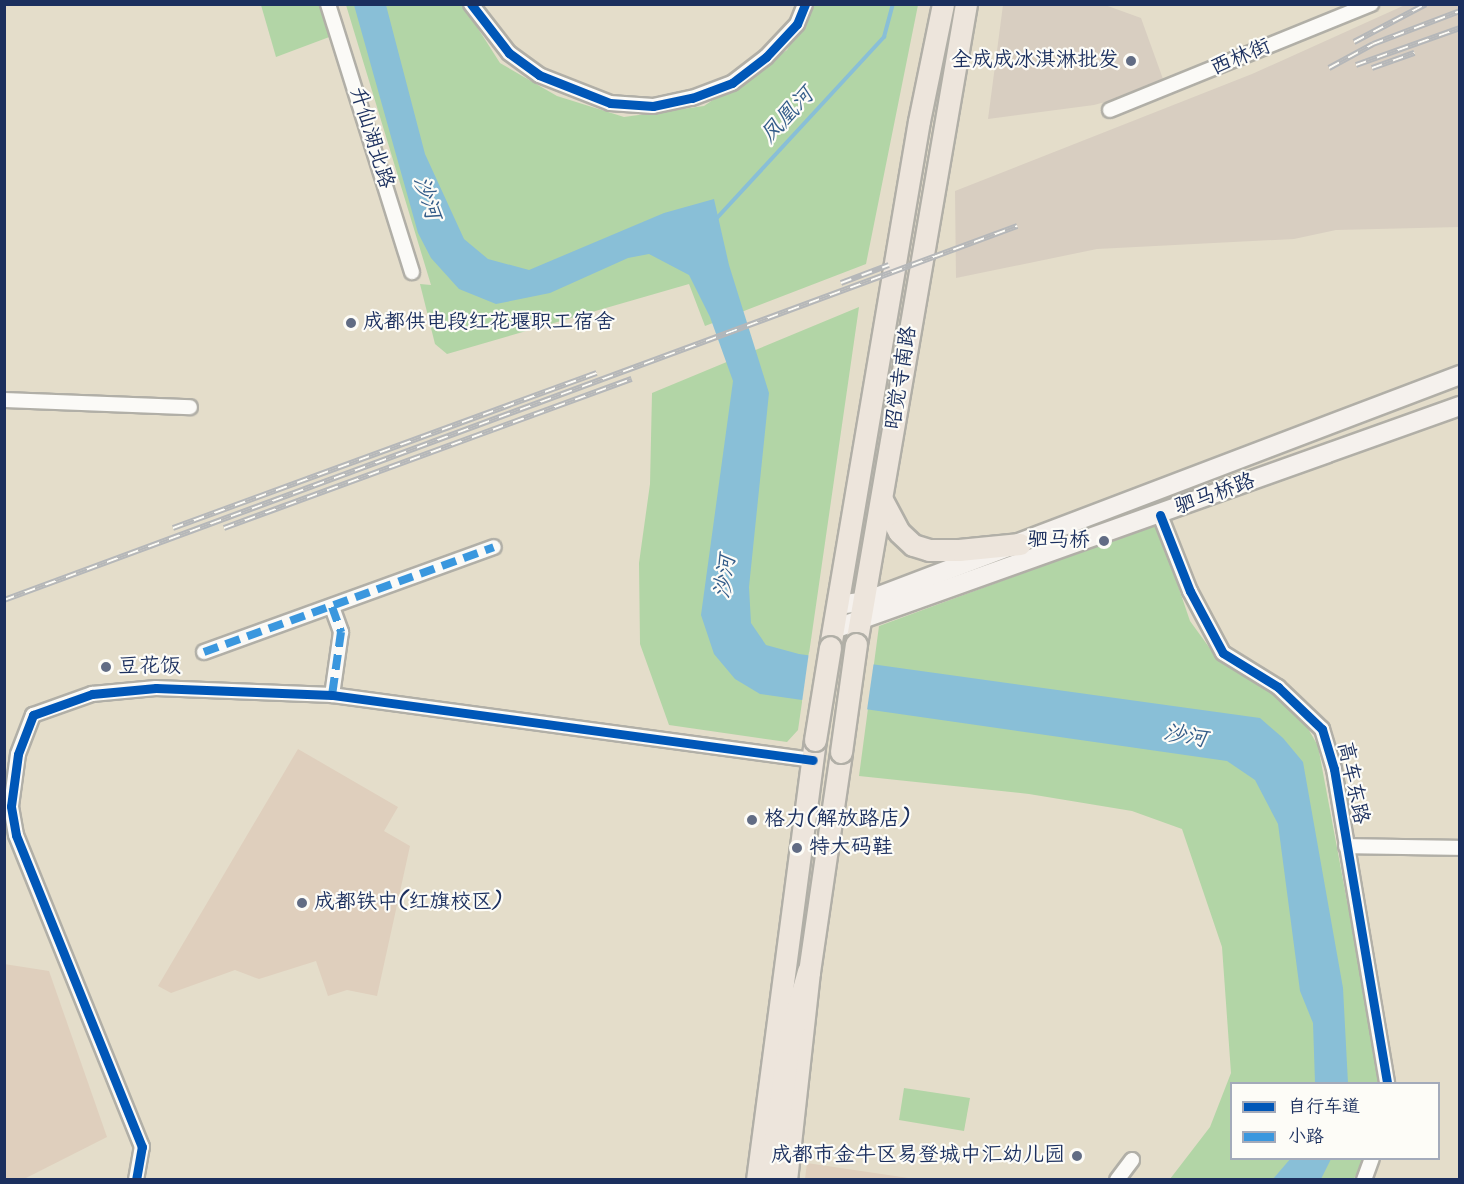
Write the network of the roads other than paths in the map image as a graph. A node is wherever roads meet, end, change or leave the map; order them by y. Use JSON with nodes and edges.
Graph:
{"nodes":[{"id":1,"x":328,"y":4,"type":"edge"},
{"id":2,"x":471,"y":4,"type":"edge"},
{"id":3,"x":805,"y":4,"type":"edge"},
{"id":4,"x":943,"y":4,"type":"edge"},
{"id":5,"x":966,"y":4,"type":"edge"},
{"id":6,"x":1371,"y":4,"type":"edge"},
{"id":7,"x":1110,"y":110,"type":"dead end"},
{"id":8,"x":412,"y":272,"type":"dead end"},
{"id":9,"x":1460,"y":375,"type":"edge"},
{"id":10,"x":4,"y":400,"type":"edge"},
{"id":11,"x":1460,"y":406,"type":"edge"},
{"id":12,"x":190,"y":407,"type":"dead end"},
{"id":13,"x":882,"y":500,"type":"junction"},
{"id":14,"x":1160,"y":515,"type":"junction"},
{"id":15,"x":1020,"y":544,"type":"junction"},
{"id":16,"x":494,"y":547,"type":"dead end"},
{"id":17,"x":866,"y":601,"type":"junction"},
{"id":18,"x":838,"y":605,"type":"junction"},
{"id":19,"x":332,"y":607,"type":"junction"},
{"id":20,"x":861,"y":622,"type":"junction"},
{"id":21,"x":832,"y":638,"type":"junction"},
{"id":22,"x":204,"y":652,"type":"dead end"},
{"id":23,"x":332,"y":695,"type":"junction"},
{"id":24,"x":814,"y":750,"type":"junction"},
{"id":25,"x":1346,"y":846,"type":"junction"},
{"id":26,"x":1460,"y":848,"type":"edge"},
{"id":27,"x":809,"y":972,"type":"junction"},
{"id":28,"x":1387,"y":1082,"type":"edge"},
{"id":29,"x":1132,"y":1160,"type":"dead end"},
{"id":30,"x":1371,"y":1160,"type":"edge"},
{"id":31,"x":136,"y":1179,"type":"edge"},
{"id":32,"x":757,"y":1179,"type":"edge"},
{"id":33,"x":771,"y":1179,"type":"edge"},
{"id":34,"x":786,"y":1179,"type":"edge"},
{"id":35,"x":1117,"y":1179,"type":"edge"},
{"id":36,"x":1364,"y":1179,"type":"edge"}],
"edges":[{"from":1,"to":8,"type":"street","name":"升仙湖北路"},
{"from":2,"to":3,"type":"street"},
{"from":4,"to":18,"type":"main road","name":"昭觉寺南路"},
{"from":5,"to":13,"type":"main road","name":"昭觉寺南路"},
{"from":6,"to":7,"type":"street","name":"西林街"},
{"from":9,"to":15,"type":"main road","name":"驷马桥路"},
{"from":10,"to":12,"type":"street"},
{"from":11,"to":14,"type":"main road","name":"驷马桥路"},
{"from":13,"to":15,"type":"main road"},
{"from":13,"to":17,"type":"main road","name":"昭觉寺南路"},
{"from":14,"to":20,"type":"main road","name":"驷马桥路"},
{"from":14,"to":25,"type":"street","name":"高车东路"},
{"from":15,"to":17,"type":"main road","name":"驷马桥路"},
{"from":16,"to":19,"type":"street"},
{"from":17,"to":18,"type":"main road","name":"驷马桥路"},
{"from":17,"to":20,"type":"main road","name":"昭觉寺南路"},
{"from":18,"to":21,"type":"main road","name":"昭觉寺南路"},
{"from":19,"to":22,"type":"street"},
{"from":19,"to":23,"type":"street"},
{"from":20,"to":21,"type":"main road","name":"驷马桥路"},
{"from":20,"to":27,"type":"main road","name":"昭觉寺南路","bridge":true},
{"from":21,"to":24,"type":"main road","name":"昭觉寺南路","bridge":true},
{"from":23,"to":24,"type":"street"},
{"from":23,"to":31,"type":"street"},
{"from":24,"to":32,"type":"main road","name":"昭觉寺南路"},
{"from":25,"to":26,"type":"street"},
{"from":25,"to":28,"type":"street","name":"高车东路"},
{"from":27,"to":33,"type":"highway"},
{"from":27,"to":34,"type":"main road","name":"昭觉寺南路"},
{"from":29,"to":35,"type":"street"},
{"from":30,"to":36,"type":"street"}]}
